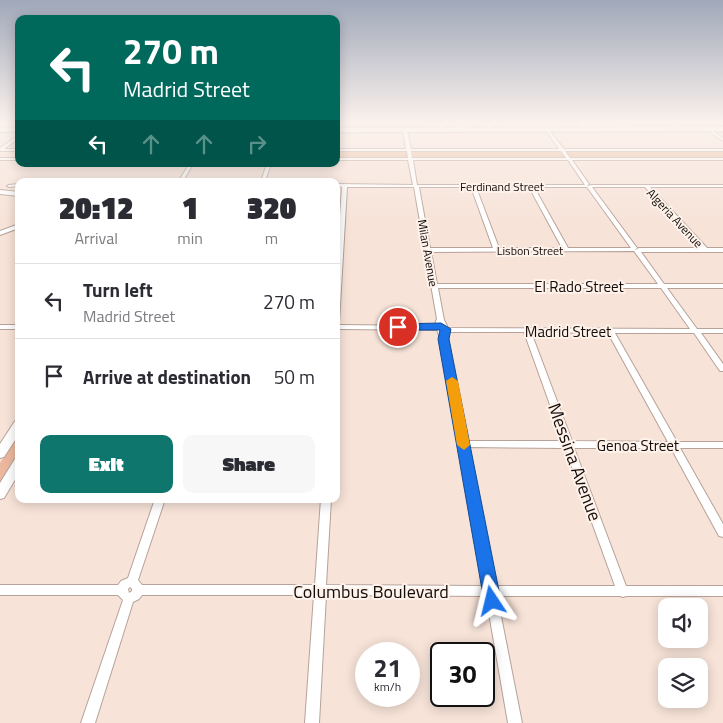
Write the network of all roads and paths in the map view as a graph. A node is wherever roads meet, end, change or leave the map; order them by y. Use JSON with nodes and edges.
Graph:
{"nodes":[{"id":1,"x":0,"y":159,"type":"edge"},
{"id":2,"x":15,"y":159,"type":"edge"},
{"id":3,"x":340,"y":159,"type":"edge"},
{"id":4,"x":410,"y":159,"type":"junction"},
{"id":5,"x":569,"y":159,"type":"junction"},
{"id":6,"x":723,"y":159,"type":"edge"},
{"id":7,"x":189,"y":167,"type":"edge"},
{"id":8,"x":183,"y":178,"type":"edge"},
{"id":9,"x":340,"y":185,"type":"edge"},
{"id":10,"x":345,"y":185,"type":"junction"},
{"id":11,"x":0,"y":186,"type":"edge"},
{"id":12,"x":416,"y":186,"type":"junction"},
{"id":13,"x":473,"y":186,"type":"junction"},
{"id":14,"x":531,"y":186,"type":"junction"},
{"id":15,"x":588,"y":186,"type":"junction"},
{"id":16,"x":646,"y":186,"type":"junction"},
{"id":17,"x":715,"y":186,"type":"junction"},
{"id":18,"x":723,"y":186,"type":"edge"},
{"id":19,"x":15,"y":187,"type":"edge"},
{"id":20,"x":0,"y":192,"type":"edge"},
{"id":21,"x":723,"y":192,"type":"edge"},
{"id":22,"x":15,"y":194,"type":"edge"},
{"id":23,"x":15,"y":227,"type":"edge"},
{"id":24,"x":0,"y":233,"type":"edge"},
{"id":25,"x":427,"y":250,"type":"junction"},
{"id":26,"x":497,"y":250,"type":"junction"},
{"id":27,"x":566,"y":250,"type":"junction"},
{"id":28,"x":636,"y":250,"type":"junction"},
{"id":29,"x":705,"y":250,"type":"junction"},
{"id":30,"x":723,"y":250,"type":"edge"},
{"id":31,"x":340,"y":273,"type":"edge"},
{"id":32,"x":434,"y":286,"type":"junction"},
{"id":33,"x":662,"y":286,"type":"junction"},
{"id":34,"x":723,"y":286,"type":"edge"},
{"id":35,"x":340,"y":326,"type":"edge"},
{"id":36,"x":0,"y":327,"type":"edge"},
{"id":37,"x":15,"y":327,"type":"edge"},
{"id":38,"x":442,"y":329,"type":"junction"},
{"id":39,"x":527,"y":331,"type":"junction"},
{"id":40,"x":695,"y":331,"type":"junction"},
{"id":41,"x":723,"y":331,"type":"edge"},
{"id":42,"x":612,"y":332,"type":"junction"},
{"id":43,"x":723,"y":369,"type":"edge"},
{"id":44,"x":15,"y":430,"type":"edge"},
{"id":45,"x":463,"y":444,"type":"junction"},
{"id":46,"x":568,"y":445,"type":"junction"},
{"id":47,"x":674,"y":445,"type":"junction"},
{"id":48,"x":723,"y":445,"type":"edge"},
{"id":49,"x":0,"y":454,"type":"edge"},
{"id":50,"x":15,"y":469,"type":"edge"},
{"id":51,"x":0,"y":494,"type":"edge"},
{"id":52,"x":159,"y":503,"type":"edge"},
{"id":53,"x":326,"y":503,"type":"edge"},
{"id":54,"x":723,"y":533,"type":"edge"},
{"id":55,"x":0,"y":590,"type":"edge"},
{"id":56,"x":130,"y":590,"type":"junction"},
{"id":57,"x":320,"y":591,"type":"junction"},
{"id":58,"x":490,"y":591,"type":"junction"},
{"id":59,"x":723,"y":591,"type":"edge"},
{"id":60,"x":623,"y":592,"type":"junction"},
{"id":61,"x":88,"y":723,"type":"edge"},
{"id":62,"x":312,"y":723,"type":"edge"},
{"id":63,"x":515,"y":723,"type":"edge"}],
"edges":[{"from":1,"to":2,"type":"street"},
{"from":3,"to":4,"type":"street"},
{"from":4,"to":5,"type":"street"},
{"from":4,"to":12,"type":"street","name":"Milan Avenue"},
{"from":5,"to":6,"type":"street"},
{"from":5,"to":15,"type":"street"},
{"from":7,"to":8,"type":"street"},
{"from":9,"to":10,"type":"street","name":"Ferdinand Street"},
{"from":10,"to":12,"type":"street","name":"Ferdinand Street"},
{"from":10,"to":31,"type":"street"},
{"from":11,"to":19,"type":"street"},
{"from":12,"to":13,"type":"street","name":"Ferdinand Street"},
{"from":12,"to":25,"type":"street","name":"Milan Avenue"},
{"from":13,"to":14,"type":"street","name":"Ferdinand Street"},
{"from":13,"to":26,"type":"street"},
{"from":14,"to":15,"type":"street","name":"Ferdinand Street"},
{"from":14,"to":27,"type":"street"},
{"from":15,"to":16,"type":"street","name":"Ferdinand Street"},
{"from":15,"to":28,"type":"street"},
{"from":16,"to":17,"type":"street","name":"Ferdinand Street"},
{"from":16,"to":29,"type":"street","name":"Algeria Avenue"},
{"from":17,"to":18,"type":"street","name":"Ferdinand Street"},
{"from":17,"to":21,"type":"street"},
{"from":20,"to":22,"type":"street"},
{"from":23,"to":24,"type":"street"},
{"from":25,"to":26,"type":"street","name":"Lisbon Street"},
{"from":25,"to":32,"type":"street","name":"Milan Avenue"},
{"from":26,"to":27,"type":"street","name":"Lisbon Street"},
{"from":27,"to":28,"type":"street","name":"Lisbon Street"},
{"from":28,"to":29,"type":"street","name":"Lisbon Street"},
{"from":28,"to":33,"type":"street"},
{"from":29,"to":30,"type":"street","name":"Lisbon Street"},
{"from":32,"to":33,"type":"street","name":"El Rado Street"},
{"from":32,"to":38,"type":"street","name":"Milan Avenue"},
{"from":33,"to":34,"type":"street","name":"El Rado Street"},
{"from":33,"to":40,"type":"street"},
{"from":35,"to":38,"type":"street","name":"Madrid Street"},
{"from":36,"to":37,"type":"street"},
{"from":38,"to":39,"type":"street","name":"Madrid Street"},
{"from":38,"to":45,"type":"street","name":"Milan Avenue"},
{"from":39,"to":42,"type":"street","name":"Madrid Street"},
{"from":39,"to":46,"type":"street","name":"Messina Avenue"},
{"from":40,"to":41,"type":"street","name":"Madrid Street"},
{"from":40,"to":42,"type":"street","name":"Madrid Street"},
{"from":40,"to":43,"type":"street"},
{"from":42,"to":47,"type":"street"},
{"from":44,"to":49,"type":"street"},
{"from":45,"to":46,"type":"street","name":"Genoa Street"},
{"from":45,"to":58,"type":"street","name":"Milan Avenue"},
{"from":46,"to":47,"type":"street","name":"Genoa Street"},
{"from":46,"to":60,"type":"street","name":"Messina Avenue"},
{"from":47,"to":48,"type":"street","name":"Genoa Street"},
{"from":47,"to":54,"type":"street"},
{"from":50,"to":51,"type":"street"},
{"from":52,"to":56,"type":"street"},
{"from":53,"to":57,"type":"street"},
{"from":55,"to":56,"type":"street","name":"Columbus Boulevard"},
{"from":56,"to":57,"type":"street","name":"Columbus Boulevard"},
{"from":56,"to":61,"type":"street"},
{"from":57,"to":58,"type":"street","name":"Columbus Boulevard"},
{"from":57,"to":62,"type":"street"},
{"from":58,"to":60,"type":"street","name":"Columbus Boulevard"},
{"from":58,"to":63,"type":"street","name":"Milan Avenue"},
{"from":59,"to":60,"type":"street","name":"Columbus Boulevard"}]}
